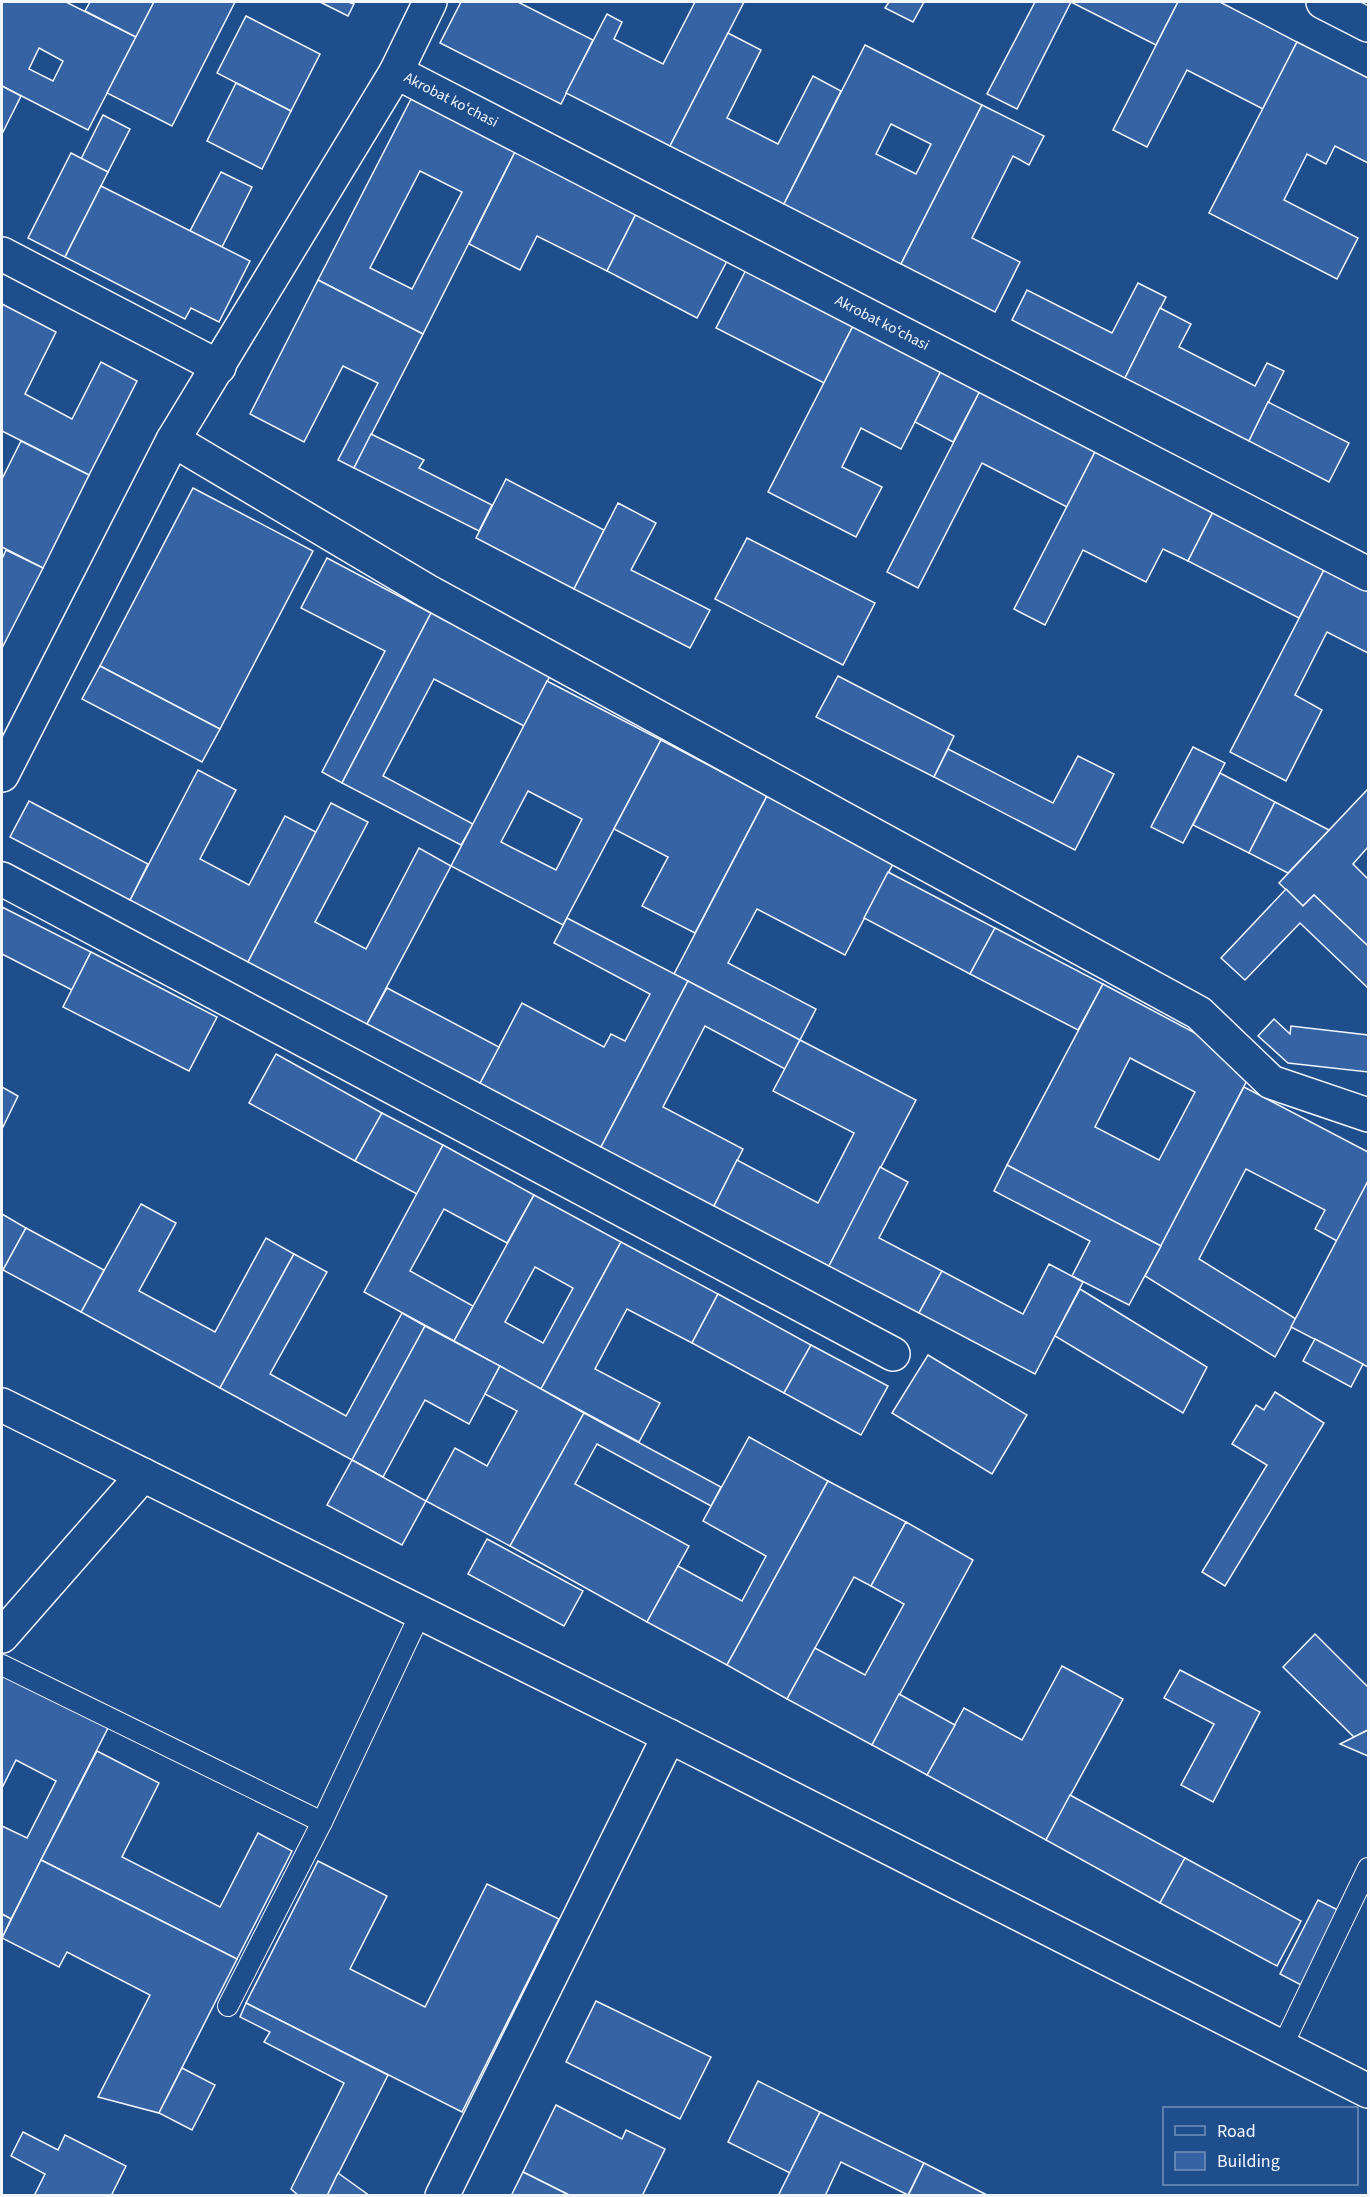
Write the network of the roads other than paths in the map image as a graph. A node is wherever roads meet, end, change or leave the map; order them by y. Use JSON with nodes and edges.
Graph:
{"nodes":[{"id":1,"x":430,"y":2,"type":"edge"},
{"id":2,"x":1323,"y":2,"type":"edge"},
{"id":3,"x":1368,"y":25,"type":"edge"},
{"id":4,"x":396,"y":72,"type":"junction"},
{"id":5,"x":2,"y":254,"type":"edge"},
{"id":6,"x":219,"y":367,"type":"junction"},
{"id":7,"x":173,"y":440,"type":"junction"},
{"id":8,"x":1368,"y":574,"type":"edge"},
{"id":9,"x":2,"y":775,"type":"edge"},
{"id":10,"x":2,"y":879,"type":"edge"},
{"id":11,"x":1368,"y":1115,"type":"edge"},
{"id":12,"x":893,"y":1354,"type":"dead end"},
{"id":13,"x":2,"y":1405,"type":"edge"},
{"id":14,"x":143,"y":1475,"type":"junction"},
{"id":15,"x":421,"y":1612,"type":"junction"},
{"id":16,"x":2,"y":1636,"type":"edge"},
{"id":17,"x":2,"y":1665,"type":"edge"},
{"id":18,"x":669,"y":1736,"type":"junction"},
{"id":19,"x":322,"y":1822,"type":"junction"},
{"id":20,"x":1368,"y":1868,"type":"edge"},
{"id":21,"x":228,"y":2006,"type":"dead end"},
{"id":22,"x":1282,"y":2048,"type":"junction"},
{"id":23,"x":1368,"y":2091,"type":"edge"},
{"id":24,"x":442,"y":2196,"type":"edge"}],
"edges":[{"from":1,"to":4,"type":"street"},
{"from":2,"to":3,"type":"street"},
{"from":4,"to":6,"type":"street"},
{"from":4,"to":8,"type":"street","name":"Akrobat koʻchasi"},
{"from":5,"to":6,"type":"street"},
{"from":6,"to":7,"type":"street"},
{"from":7,"to":9,"type":"street"},
{"from":7,"to":11,"type":"street"},
{"from":10,"to":12,"type":"street"},
{"from":13,"to":14,"type":"street"},
{"from":14,"to":15,"type":"street"},
{"from":14,"to":16,"type":"street"},
{"from":15,"to":18,"type":"street"},
{"from":15,"to":19,"type":"lane"},
{"from":17,"to":19,"type":"lane"},
{"from":18,"to":22,"type":"street"},
{"from":18,"to":24,"type":"street"},
{"from":19,"to":21,"type":"lane"},
{"from":20,"to":22,"type":"lane"},
{"from":22,"to":23,"type":"street"}]}
